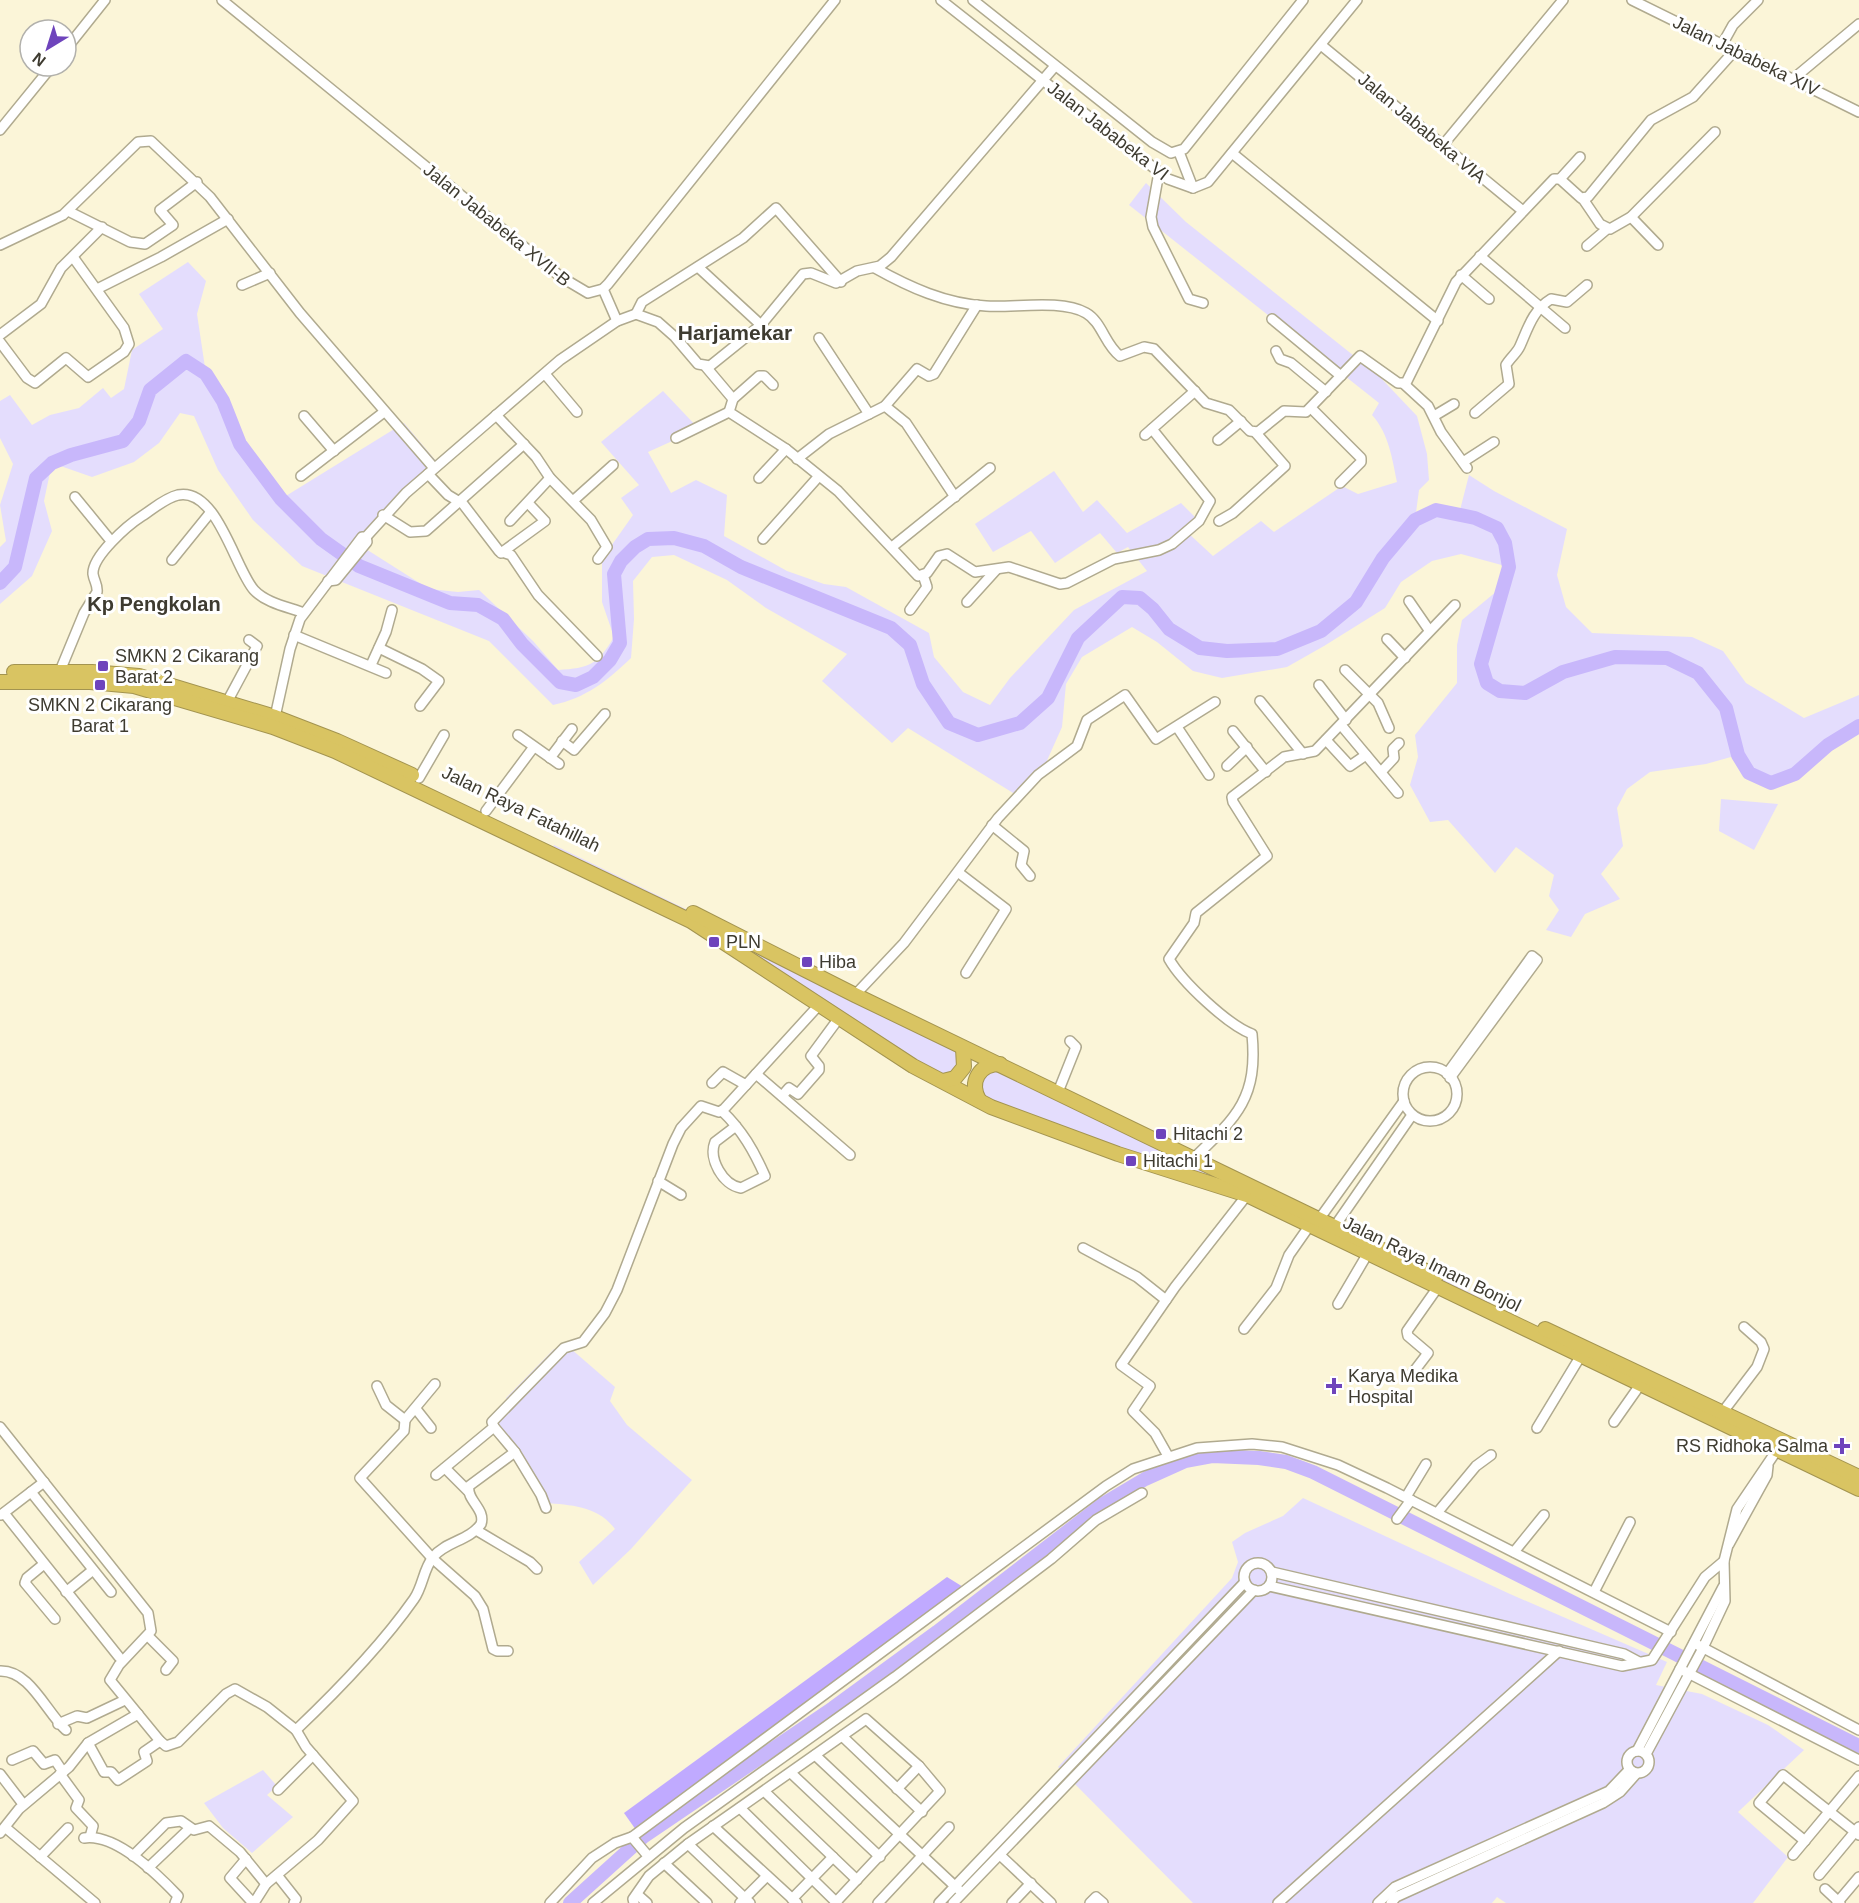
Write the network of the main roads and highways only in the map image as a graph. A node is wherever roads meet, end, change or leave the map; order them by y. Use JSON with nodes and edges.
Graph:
{"nodes":[{"id":1,"x":0,"y":673,"type":"edge"},
{"id":2,"x":0,"y":682,"type":"edge"},
{"id":3,"x":553,"y":849,"type":"junction"},
{"id":4,"x":963,"y":1048,"type":"junction"},
{"id":5,"x":1000,"y":1064,"type":"junction"},
{"id":6,"x":943,"y":1082,"type":"junction"},
{"id":7,"x":979,"y":1100,"type":"junction"},
{"id":8,"x":1315,"y":1221,"type":"junction"},
{"id":9,"x":1489,"y":1307,"type":"junction"},
{"id":10,"x":1859,"y":1477,"type":"edge"},
{"id":11,"x":1859,"y":1489,"type":"edge"}],
"edges":[{"from":1,"to":3,"type":"highway","name":"Jalan Raya Fatahillah"},
{"from":2,"to":3,"type":"highway","name":"Jalan Raya Fatahillah"},
{"from":3,"to":4,"type":"highway","name":"Jalan Raya Fatahillah"},
{"from":3,"to":6,"type":"highway","name":"Jalan Raya Fatahillah"},
{"from":4,"to":5,"type":"highway","name":"Jalan Raya Fatahillah"},
{"from":4,"to":6,"type":"highway"},
{"from":5,"to":7,"type":"highway"},
{"from":5,"to":8,"type":"highway","name":"Jalan Raya Imam Bonjol"},
{"from":6,"to":7,"type":"highway","name":"Jalan Raya Fatahillah"},
{"from":7,"to":8,"type":"highway","name":"Jalan Raya Imam Bonjol"},
{"from":8,"to":9,"type":"highway","name":"Jalan Raya Imam Bonjol"},
{"from":8,"to":9,"type":"highway","name":"Jalan Raya Imam Bonjol"},
{"from":9,"to":10,"type":"highway","name":"Jalan Raya Imam Bonjol"},
{"from":9,"to":11,"type":"highway","name":"Jalan Raya Imam Bonjol"}]}
